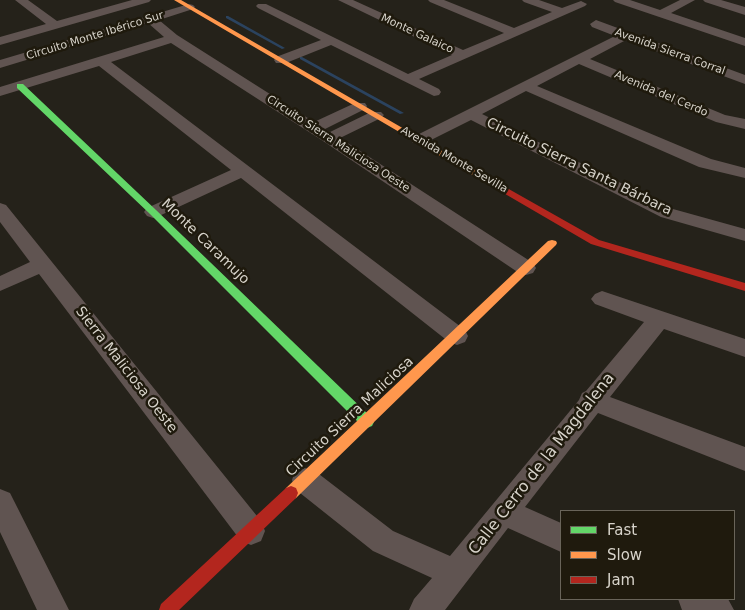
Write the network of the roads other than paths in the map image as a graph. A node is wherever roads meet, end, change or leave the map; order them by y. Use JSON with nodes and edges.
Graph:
{"nodes":[{"id":1,"x":21,"y":0,"type":"edge"},
{"id":2,"x":145,"y":0,"type":"edge"},
{"id":3,"x":177,"y":0,"type":"edge"},
{"id":4,"x":280,"y":0,"type":"edge"},
{"id":5,"x":344,"y":0,"type":"edge"},
{"id":6,"x":434,"y":0,"type":"edge"},
{"id":7,"x":528,"y":0,"type":"edge"},
{"id":8,"x":619,"y":0,"type":"edge"},
{"id":9,"x":689,"y":0,"type":"edge"},
{"id":10,"x":709,"y":0,"type":"edge"},
{"id":11,"x":121,"y":3,"type":"edge"},
{"id":12,"x":581,"y":4,"type":"dead end"},
{"id":13,"x":189,"y":7,"type":"junction"},
{"id":14,"x":745,"y":11,"type":"edge"},
{"id":15,"x":562,"y":12,"type":"junction"},
{"id":16,"x":660,"y":14,"type":"junction"},
{"id":17,"x":150,"y":19,"type":"junction"},
{"id":18,"x":596,"y":24,"type":"dead end"},
{"id":19,"x":55,"y":25,"type":"junction"},
{"id":20,"x":515,"y":33,"type":"junction"},
{"id":21,"x":626,"y":35,"type":"junction"},
{"id":22,"x":172,"y":38,"type":"junction"},
{"id":23,"x":327,"y":39,"type":"junction"},
{"id":24,"x":0,"y":41,"type":"edge"},
{"id":25,"x":745,"y":42,"type":"edge"},
{"id":26,"x":463,"y":55,"type":"junction"},
{"id":27,"x":278,"y":58,"type":"junction"},
{"id":28,"x":579,"y":59,"type":"junction"},
{"id":29,"x":100,"y":60,"type":"junction"},
{"id":30,"x":0,"y":64,"type":"edge"},
{"id":31,"x":407,"y":79,"type":"junction"},
{"id":32,"x":745,"y":80,"type":"edge"},
{"id":33,"x":20,"y":86,"type":"junction"},
{"id":34,"x":526,"y":86,"type":"junction"},
{"id":35,"x":0,"y":92,"type":"edge"},
{"id":36,"x":434,"y":92,"type":"dead end"},
{"id":37,"x":360,"y":106,"type":"junction"},
{"id":38,"x":471,"y":114,"type":"junction"},
{"id":39,"x":376,"y":115,"type":"junction"},
{"id":40,"x":745,"y":124,"type":"edge"},
{"id":41,"x":314,"y":128,"type":"junction"},
{"id":42,"x":329,"y":138,"type":"junction"},
{"id":43,"x":419,"y":140,"type":"junction"},
{"id":44,"x":244,"y":170,"type":"junction"},
{"id":45,"x":745,"y":173,"type":"edge"},
{"id":46,"x":0,"y":209,"type":"edge"},
{"id":47,"x":153,"y":212,"type":"junction"},
{"id":48,"x":745,"y":235,"type":"edge"},
{"id":49,"x":552,"y":243,"type":"dead end"},
{"id":50,"x":43,"y":264,"type":"junction"},
{"id":51,"x":526,"y":268,"type":"junction"},
{"id":52,"x":0,"y":284,"type":"edge"},
{"id":53,"x":745,"y":287,"type":"edge"},
{"id":54,"x":602,"y":299,"type":"dead end"},
{"id":55,"x":659,"y":319,"type":"junction"},
{"id":56,"x":457,"y":336,"type":"junction"},
{"id":57,"x":745,"y":348,"type":"edge"},
{"id":58,"x":591,"y":400,"type":"junction"},
{"id":59,"x":367,"y":422,"type":"junction"},
{"id":60,"x":745,"y":459,"type":"edge"},
{"id":61,"x":306,"y":480,"type":"junction"},
{"id":62,"x":0,"y":502,"type":"edge"},
{"id":63,"x":505,"y":512,"type":"junction"},
{"id":64,"x":251,"y":531,"type":"junction"},
{"id":65,"x":560,"y":538,"type":"edge"},
{"id":66,"x":455,"y":573,"type":"junction"},
{"id":67,"x":695,"y":600,"type":"edge"},
{"id":68,"x":53,"y":610,"type":"edge"},
{"id":69,"x":167,"y":610,"type":"edge"},
{"id":70,"x":425,"y":610,"type":"edge"},
{"id":71,"x":718,"y":610,"type":"edge"}],
"edges":[{"from":1,"to":19,"type":"street"},
{"from":2,"to":11,"type":"street"},
{"from":3,"to":13,"type":"street","name":"Avenida Monte Sevilla"},
{"from":4,"to":23,"type":"street"},
{"from":5,"to":26,"type":"street","name":"Monte Galaico"},
{"from":6,"to":20,"type":"street"},
{"from":7,"to":15,"type":"street"},
{"from":8,"to":16,"type":"street"},
{"from":9,"to":16,"type":"street"},
{"from":10,"to":14,"type":"street"},
{"from":11,"to":19,"type":"street"},
{"from":12,"to":15,"type":"street"},
{"from":13,"to":17,"type":"street","name":"Circuito Monte Ibérico Sur"},
{"from":13,"to":27,"type":"street","name":"Avenida Monte Sevilla"},
{"from":15,"to":20,"type":"street"},
{"from":16,"to":25,"type":"street"},
{"from":17,"to":22,"type":"street","name":"Circuito Sierra Maliciosa Oeste"},
{"from":17,"to":30,"type":"street","name":"Circuito Monte Ibérico Sur"},
{"from":18,"to":21,"type":"street","name":"Avenida Sierra Corral"},
{"from":19,"to":24,"type":"street"},
{"from":20,"to":26,"type":"street"},
{"from":21,"to":28,"type":"street"},
{"from":21,"to":32,"type":"street","name":"Avenida Sierra Corral"},
{"from":22,"to":29,"type":"street"},
{"from":22,"to":41,"type":"street","name":"Circuito Sierra Maliciosa Oeste"},
{"from":23,"to":27,"type":"street"},
{"from":23,"to":31,"type":"street"},
{"from":26,"to":31,"type":"street"},
{"from":27,"to":37,"type":"street","name":"Avenida Monte Sevilla"},
{"from":28,"to":34,"type":"street"},
{"from":28,"to":40,"type":"street","name":"Avenida del Cerdo"},
{"from":29,"to":33,"type":"street"},
{"from":29,"to":44,"type":"street"},
{"from":31,"to":36,"type":"street"},
{"from":33,"to":35,"type":"street"},
{"from":33,"to":47,"type":"street","name":"Monte Caramujo"},
{"from":34,"to":38,"type":"street"},
{"from":34,"to":45,"type":"street"},
{"from":37,"to":39,"type":"street","name":"Avenida Monte Sevilla"},
{"from":37,"to":41,"type":"street"},
{"from":38,"to":43,"type":"street"},
{"from":38,"to":48,"type":"street","name":"Circuito Sierra Santa Bárbara"},
{"from":39,"to":42,"type":"street"},
{"from":39,"to":43,"type":"street","name":"Avenida Monte Sevilla"},
{"from":41,"to":42,"type":"street","name":"Circuito Sierra Maliciosa Oeste"},
{"from":42,"to":51,"type":"street","name":"Circuito Sierra Maliciosa Oeste"},
{"from":43,"to":53,"type":"street","name":"Avenida Monte Sevilla"},
{"from":44,"to":47,"type":"street"},
{"from":44,"to":56,"type":"street"},
{"from":46,"to":50,"type":"street","name":"Sierra Maliciosa Oeste"},
{"from":47,"to":59,"type":"street","name":"Monte Caramujo"},
{"from":49,"to":51,"type":"street","name":"Circuito Sierra Maliciosa"},
{"from":50,"to":52,"type":"street"},
{"from":50,"to":64,"type":"street","name":"Sierra Maliciosa Oeste"},
{"from":51,"to":56,"type":"street","name":"Circuito Sierra Maliciosa"},
{"from":54,"to":55,"type":"street"},
{"from":55,"to":57,"type":"street"},
{"from":55,"to":58,"type":"street","name":"Calle Cerro de la Magdalena"},
{"from":56,"to":59,"type":"street","name":"Circuito Sierra Maliciosa"},
{"from":58,"to":60,"type":"street"},
{"from":58,"to":63,"type":"street","name":"Calle Cerro de la Magdalena"},
{"from":59,"to":61,"type":"street","name":"Circuito Sierra Maliciosa"},
{"from":61,"to":64,"type":"street","name":"Circuito Sierra Maliciosa"},
{"from":61,"to":66,"type":"street"},
{"from":62,"to":68,"type":"street"},
{"from":63,"to":65,"type":"street"},
{"from":63,"to":66,"type":"street","name":"Calle Cerro de la Magdalena"},
{"from":64,"to":69,"type":"street","name":"Circuito Sierra Maliciosa"},
{"from":66,"to":70,"type":"street","name":"Calle Cerro de la Magdalena"},
{"from":67,"to":71,"type":"street"}]}
